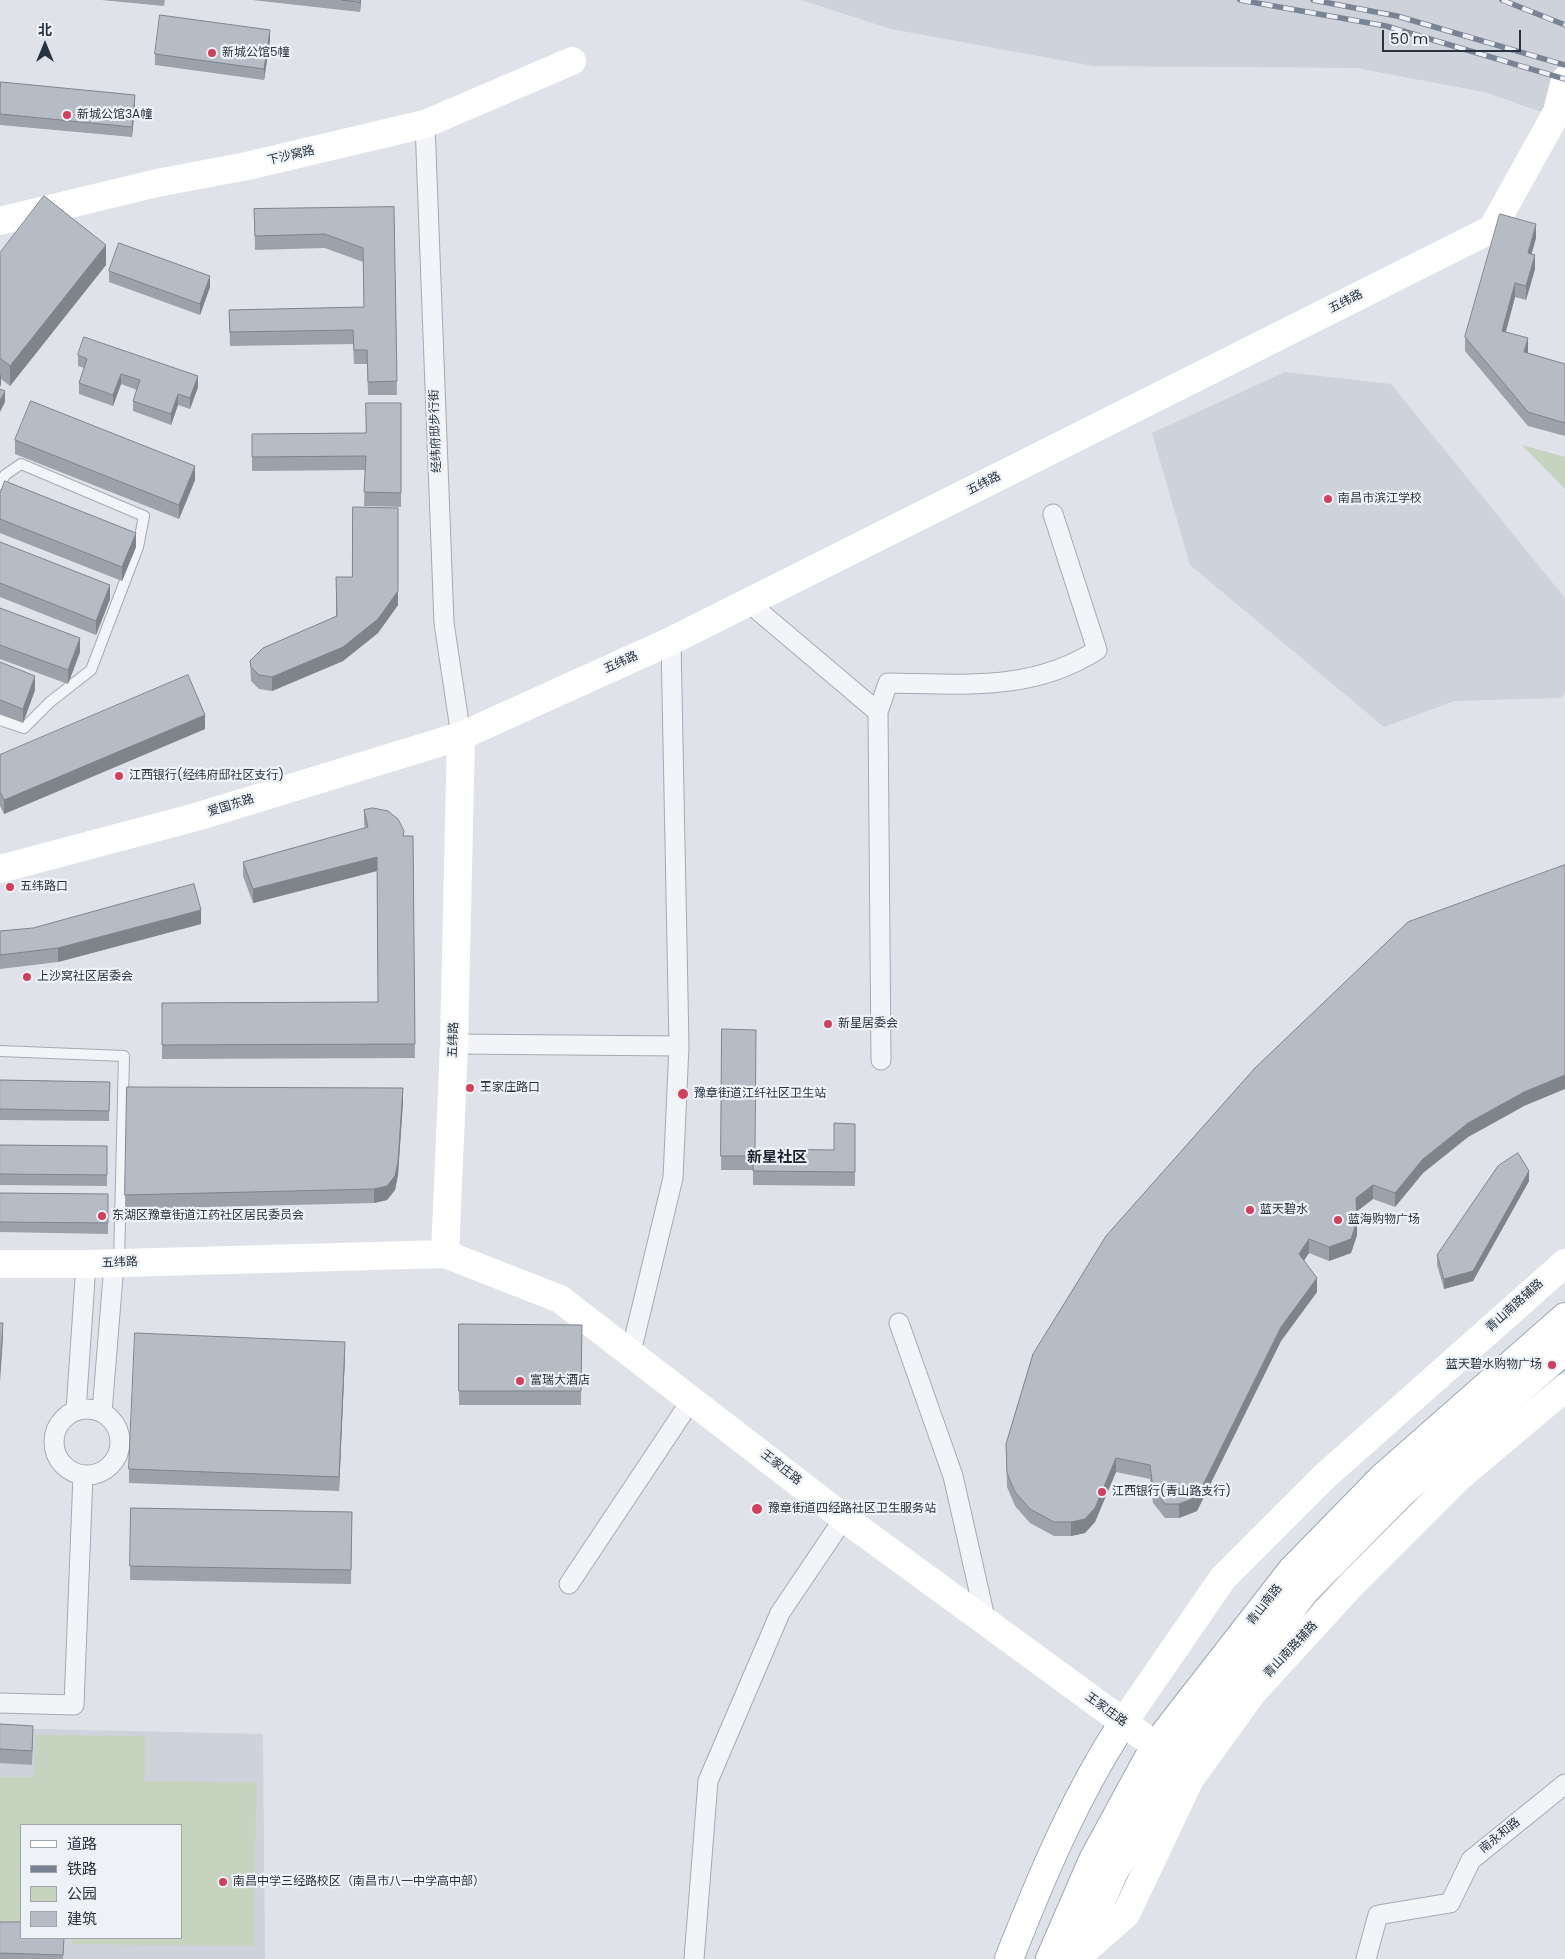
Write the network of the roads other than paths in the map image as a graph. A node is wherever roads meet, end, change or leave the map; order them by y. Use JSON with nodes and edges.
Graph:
{"nodes":[{"id":1,"x":572,"y":61,"type":"dead end"},
{"id":2,"x":1565,"y":80,"type":"edge"},
{"id":3,"x":425,"y":124,"type":"junction"},
{"id":4,"x":0,"y":221,"type":"edge"},
{"id":5,"x":0,"y":484,"type":"edge"},
{"id":6,"x":1053,"y":514,"type":"dead end"},
{"id":7,"x":748,"y":602,"type":"junction"},
{"id":8,"x":671,"y":641,"type":"junction"},
{"id":9,"x":878,"y":712,"type":"junction"},
{"id":10,"x":0,"y":720,"type":"edge"},
{"id":11,"x":461,"y":736,"type":"junction"},
{"id":12,"x":0,"y":869,"type":"edge"},
{"id":13,"x":454,"y":1044,"type":"junction"},
{"id":14,"x":679,"y":1046,"type":"junction"},
{"id":15,"x":0,"y":1051,"type":"edge"},
{"id":16,"x":881,"y":1060,"type":"dead end"},
{"id":17,"x":445,"y":1254,"type":"junction"},
{"id":18,"x":1565,"y":1263,"type":"edge"},
{"id":19,"x":0,"y":1264,"type":"edge"},
{"id":20,"x":86,"y":1264,"type":"junction"},
{"id":21,"x":116,"y":1264,"type":"junction"},
{"id":22,"x":1565,"y":1317,"type":"edge"},
{"id":23,"x":899,"y":1322,"type":"dead end"},
{"id":24,"x":1565,"y":1350,"type":"edge"},
{"id":25,"x":631,"y":1352,"type":"junction"},
{"id":26,"x":1565,"y":1388,"type":"edge"},
{"id":27,"x":692,"y":1399,"type":"junction"},
{"id":28,"x":76,"y":1412,"type":"junction"},
{"id":29,"x":102,"y":1412,"type":"junction"},
{"id":30,"x":83,"y":1475,"type":"junction"},
{"id":31,"x":844,"y":1518,"type":"junction"},
{"id":32,"x":569,"y":1584,"type":"dead end"},
{"id":33,"x":986,"y":1622,"type":"junction"},
{"id":34,"x":0,"y":1702,"type":"edge"},
{"id":35,"x":1123,"y":1723,"type":"junction"},
{"id":36,"x":1165,"y":1754,"type":"junction"},
{"id":37,"x":1565,"y":1784,"type":"edge"},
{"id":38,"x":1079,"y":1958,"type":"edge"},
{"id":39,"x":694,"y":1959,"type":"edge"},
{"id":40,"x":1009,"y":1959,"type":"edge"},
{"id":41,"x":1050,"y":1959,"type":"edge"},
{"id":42,"x":1366,"y":1959,"type":"edge"}],
"edges":[{"from":1,"to":3,"type":"street","name":"下沙窝路"},
{"from":2,"to":7,"type":"street","name":"五纬路"},
{"from":3,"to":4,"type":"street","name":"下沙窝路"},
{"from":3,"to":11,"type":"street","name":"经纬府邸步行街"},
{"from":5,"to":10,"type":"lane"},
{"from":6,"to":9,"type":"street"},
{"from":7,"to":8,"type":"street","name":"五纬路"},
{"from":7,"to":9,"type":"street"},
{"from":8,"to":11,"type":"street","name":"五纬路"},
{"from":8,"to":14,"type":"street"},
{"from":9,"to":16,"type":"street"},
{"from":11,"to":12,"type":"street","name":"爱国东路"},
{"from":11,"to":13,"type":"street","name":"五纬路"},
{"from":13,"to":14,"type":"street"},
{"from":13,"to":17,"type":"street","name":"五纬路"},
{"from":14,"to":25,"type":"street"},
{"from":15,"to":21,"type":"lane"},
{"from":17,"to":21,"type":"street","name":"五纬路"},
{"from":17,"to":25,"type":"street","name":"王家庄路"},
{"from":18,"to":35,"type":"street","name":"青山南路辅路"},
{"from":19,"to":20,"type":"street","name":"五纬路"},
{"from":20,"to":21,"type":"street","name":"五纬路"},
{"from":20,"to":28,"type":"street"},
{"from":21,"to":29,"type":"street"},
{"from":22,"to":36,"type":"street","name":"青山南路"},
{"from":23,"to":33,"type":"street"},
{"from":24,"to":36,"type":"street","name":"青山南路"},
{"from":25,"to":27,"type":"street","name":"王家庄路"},
{"from":26,"to":38,"type":"street","name":"青山南路辅路"},
{"from":27,"to":31,"type":"street","name":"王家庄路"},
{"from":27,"to":32,"type":"street"},
{"from":28,"to":29,"type":"street"},
{"from":28,"to":30,"type":"street"},
{"from":29,"to":30,"type":"street"},
{"from":30,"to":34,"type":"street"},
{"from":31,"to":33,"type":"street","name":"王家庄路"},
{"from":31,"to":39,"type":"street"},
{"from":33,"to":35,"type":"street","name":"王家庄路"},
{"from":35,"to":36,"type":"street","name":"王家庄路"},
{"from":35,"to":40,"type":"street","name":"青山南路辅路"},
{"from":36,"to":38,"type":"street","name":"青山南路"},
{"from":36,"to":41,"type":"street","name":"青山南路"},
{"from":37,"to":42,"type":"street","name":"南永和路"}]}
